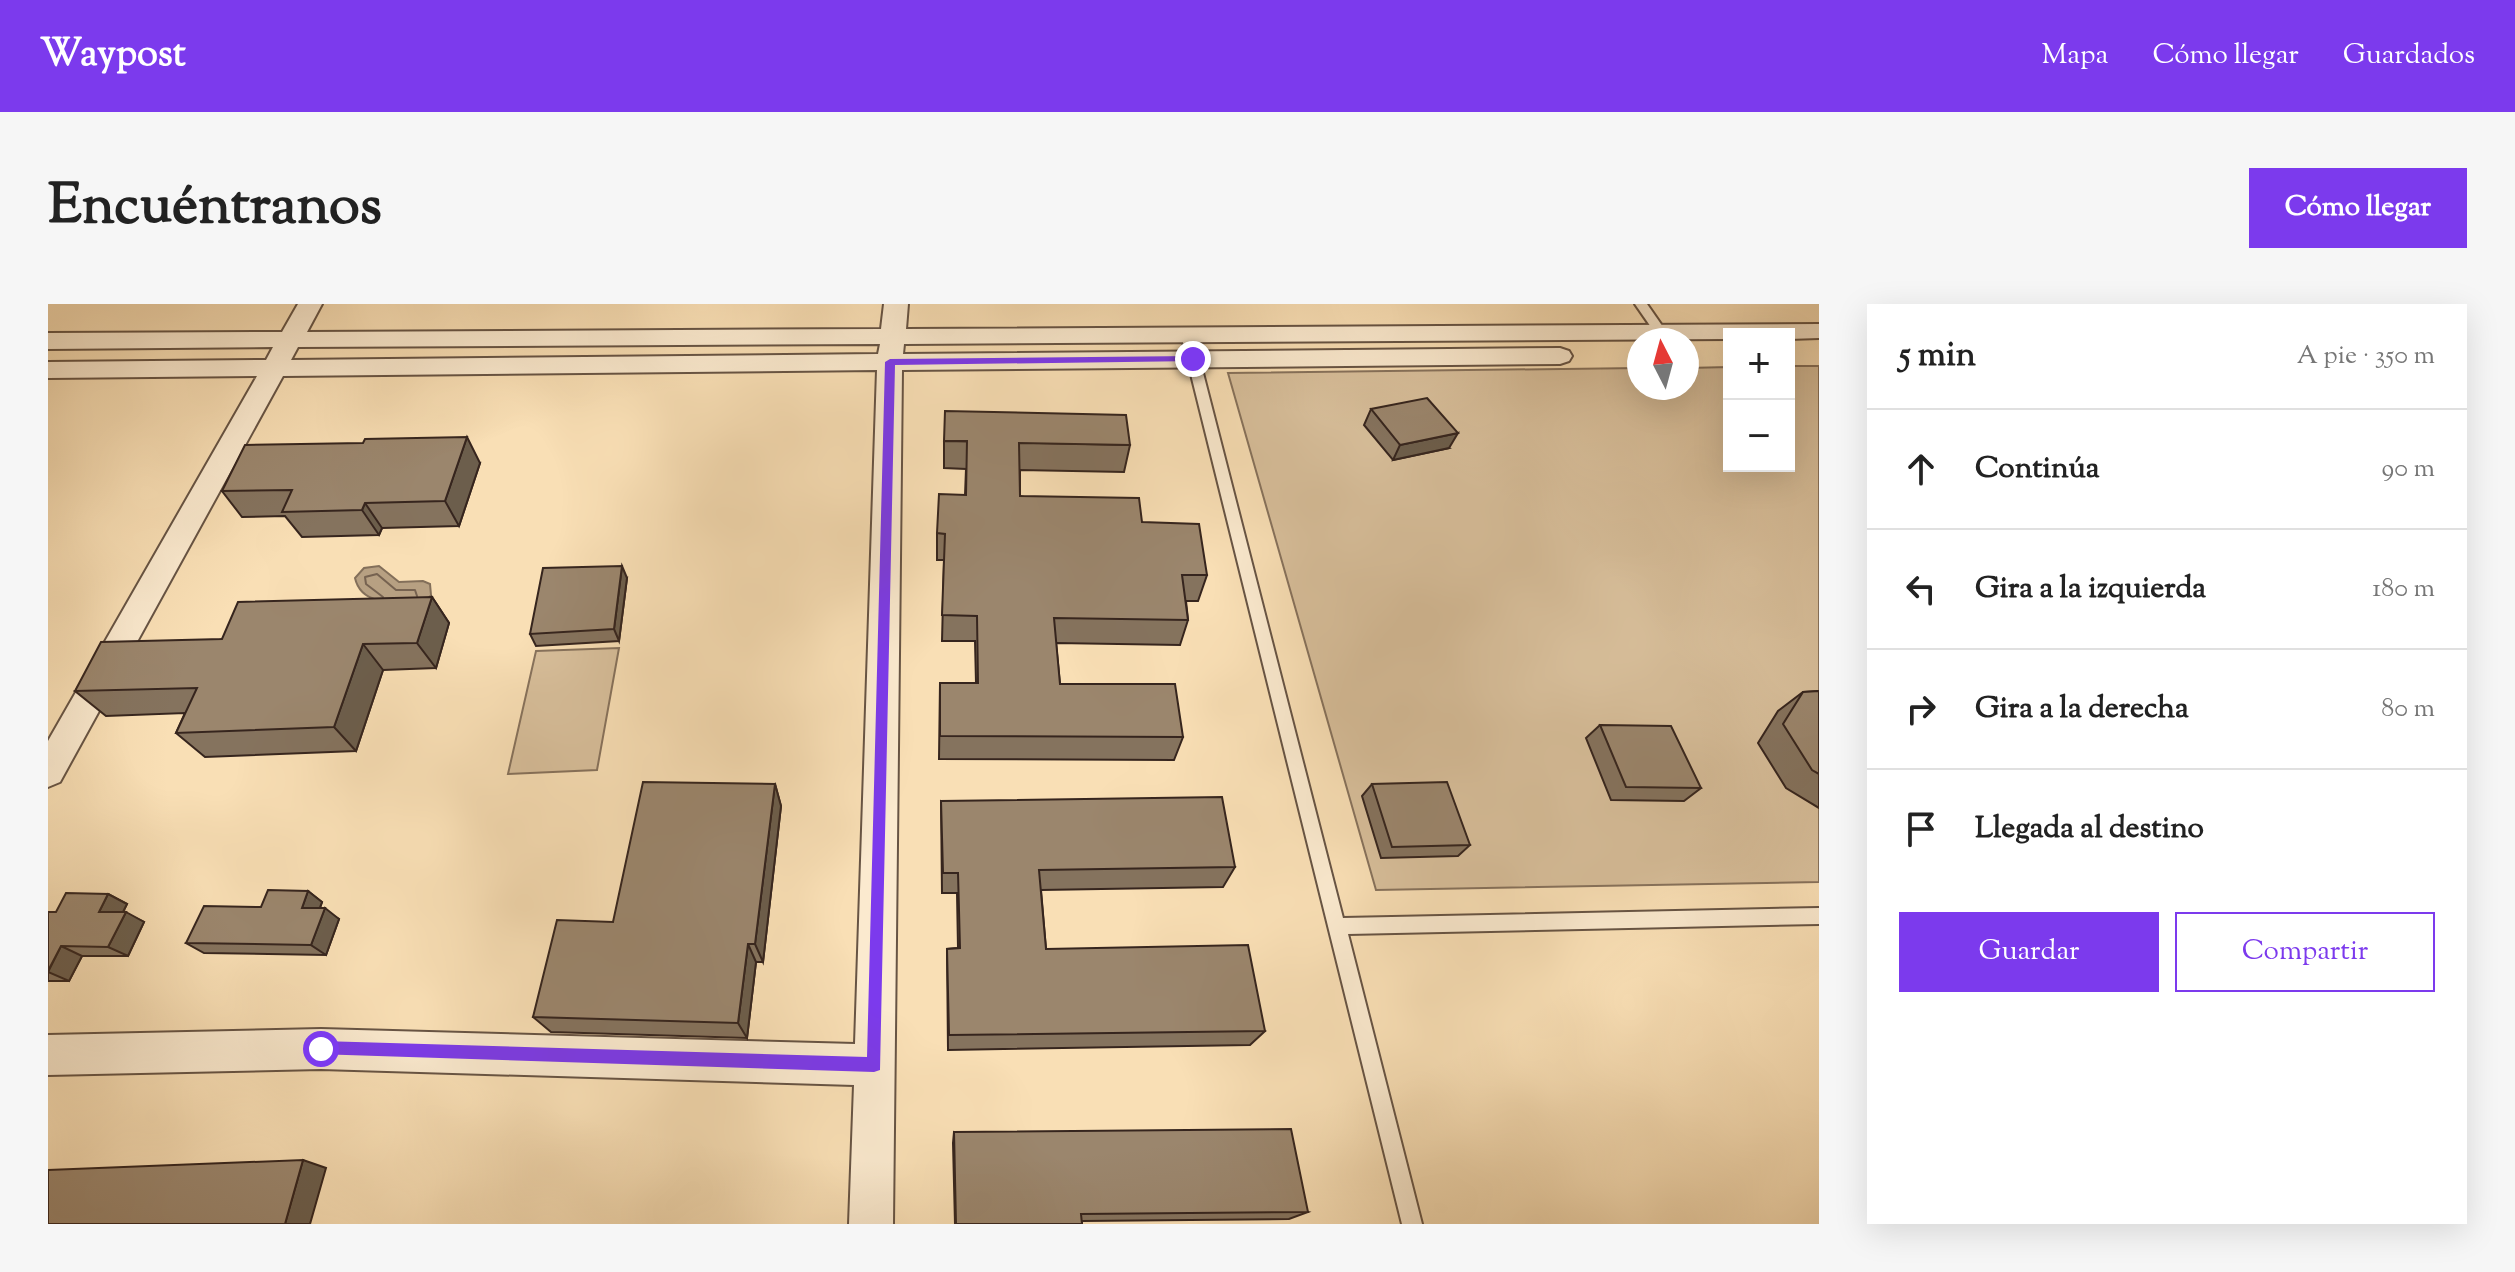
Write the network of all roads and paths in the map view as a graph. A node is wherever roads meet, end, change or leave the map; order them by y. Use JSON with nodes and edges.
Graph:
{"nodes":[{"id":1,"x":310,"y":304,"type":"edge"},
{"id":2,"x":1641,"y":304,"type":"edge"},
{"id":3,"x":1658,"y":328,"type":"edge"},
{"id":4,"x":1819,"y":331,"type":"edge"},
{"id":5,"x":893,"y":334,"type":"edge"},
{"id":6,"x":1699,"y":335,"type":"edge"},
{"id":7,"x":1627,"y":337,"type":"edge"},
{"id":8,"x":290,"y":340,"type":"junction"},
{"id":9,"x":48,"y":341,"type":"edge"},
{"id":10,"x":1190,"y":347,"type":"junction"},
{"id":11,"x":1819,"y":353,"type":"edge"},
{"id":12,"x":1723,"y":354,"type":"edge"},
{"id":13,"x":1795,"y":354,"type":"edge"},
{"id":14,"x":1627,"y":355,"type":"edge"},
{"id":15,"x":1699,"y":355,"type":"edge"},
{"id":16,"x":274,"y":368,"type":"junction"},
{"id":17,"x":48,"y":370,"type":"edge"},
{"id":18,"x":48,"y":772,"type":"edge"},
{"id":19,"x":1819,"y":916,"type":"edge"},
{"id":20,"x":1336,"y":926,"type":"junction"},
{"id":21,"x":48,"y":1055,"type":"edge"},
{"id":22,"x":874,"y":1065,"type":"junction"},
{"id":23,"x":871,"y":1224,"type":"edge"},
{"id":24,"x":1412,"y":1224,"type":"edge"}],
"edges":[{"from":1,"to":8,"type":"street"},
{"from":2,"to":3,"type":"lane"},
{"from":4,"to":6,"type":"street"},
{"from":5,"to":8,"type":"street"},
{"from":5,"to":10,"type":"street"},
{"from":5,"to":16,"type":"street"},
{"from":5,"to":22,"type":"street"},
{"from":7,"to":10,"type":"street"},
{"from":8,"to":9,"type":"street"},
{"from":8,"to":16,"type":"street"},
{"from":10,"to":14,"type":"street"},
{"from":10,"to":20,"type":"lane"},
{"from":11,"to":13,"type":"street"},
{"from":12,"to":15,"type":"street"},
{"from":16,"to":17,"type":"street"},
{"from":16,"to":18,"type":"street"},
{"from":19,"to":20,"type":"lane"},
{"from":20,"to":24,"type":"lane"},
{"from":21,"to":22,"type":"street"},
{"from":22,"to":23,"type":"street"}]}
